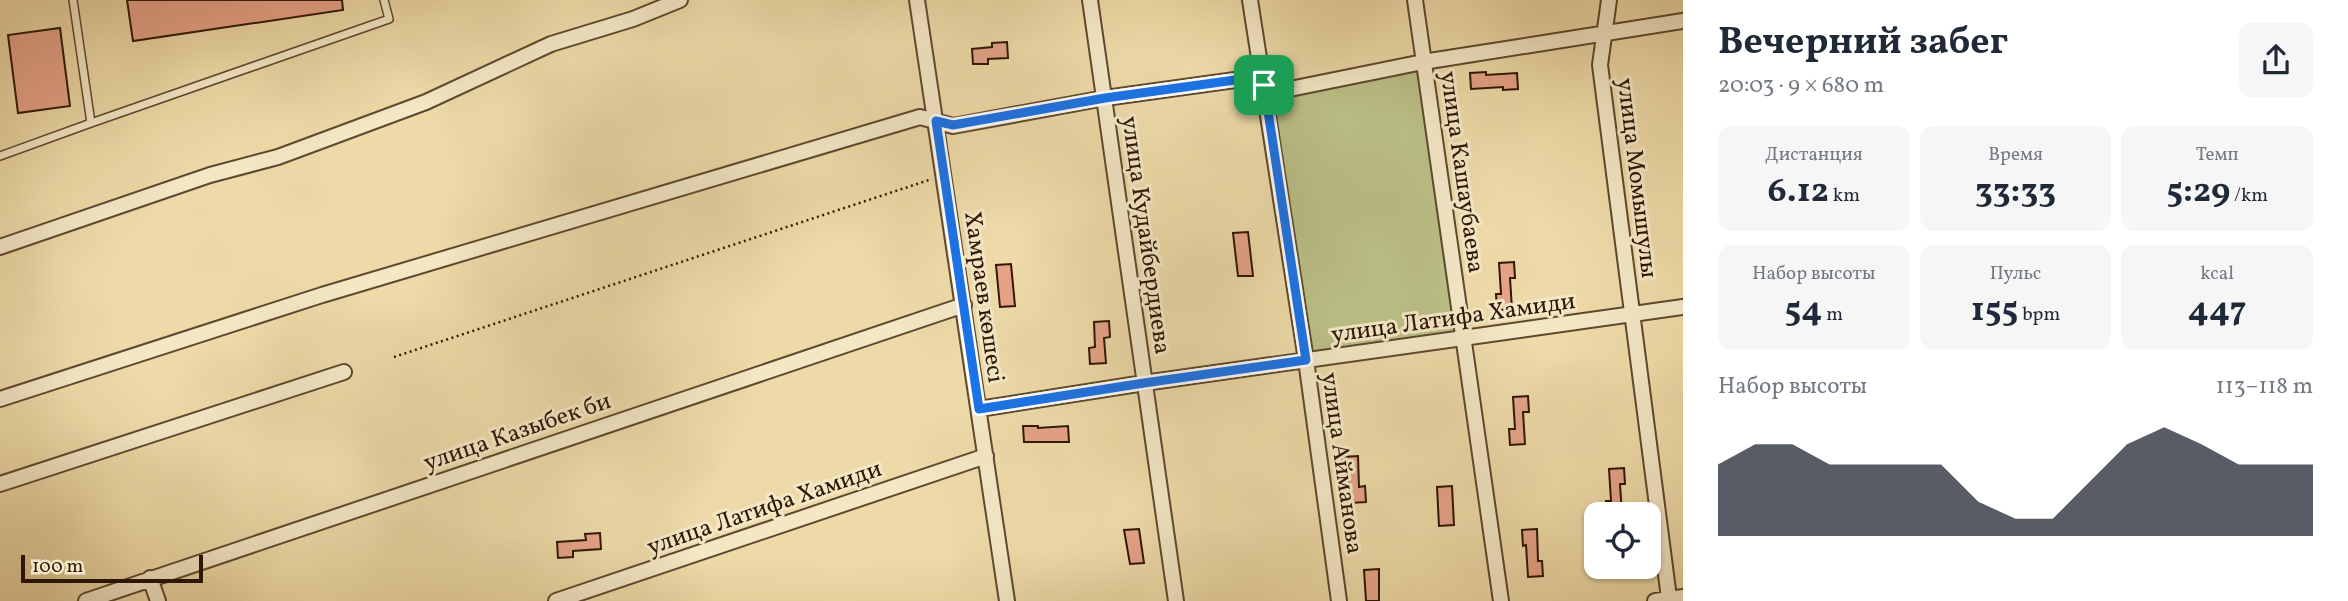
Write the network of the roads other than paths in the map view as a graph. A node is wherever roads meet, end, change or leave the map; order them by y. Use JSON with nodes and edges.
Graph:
{"nodes":[{"id":1,"x":73,"y":0,"type":"edge"},
{"id":2,"x":384,"y":0,"type":"edge"},
{"id":3,"x":680,"y":0,"type":"edge"},
{"id":4,"x":917,"y":0,"type":"edge"},
{"id":5,"x":1090,"y":0,"type":"edge"},
{"id":6,"x":1250,"y":0,"type":"edge"},
{"id":7,"x":1415,"y":0,"type":"edge"},
{"id":8,"x":1609,"y":0,"type":"edge"},
{"id":9,"x":1683,"y":21,"type":"edge"},
{"id":10,"x":1606,"y":35,"type":"junction"},
{"id":11,"x":1423,"y":62,"type":"junction"},
{"id":12,"x":1264,"y":85,"type":"junction"},
{"id":13,"x":1105,"y":98,"type":"junction"},
{"id":14,"x":936,"y":121,"type":"junction"},
{"id":15,"x":91,"y":123,"type":"junction"},
{"id":16,"x":0,"y":156,"type":"edge"},
{"id":17,"x":0,"y":247,"type":"edge"},
{"id":18,"x":964,"y":305,"type":"junction"},
{"id":19,"x":1683,"y":307,"type":"edge"},
{"id":20,"x":1632,"y":315,"type":"junction"},
{"id":21,"x":1464,"y":339,"type":"junction"},
{"id":22,"x":1306,"y":360,"type":"junction"},
{"id":23,"x":344,"y":372,"type":"dead end"},
{"id":24,"x":1144,"y":383,"type":"junction"},
{"id":25,"x":0,"y":399,"type":"edge"},
{"id":26,"x":979,"y":409,"type":"junction"},
{"id":27,"x":986,"y":456,"type":"junction"},
{"id":28,"x":0,"y":484,"type":"edge"},
{"id":29,"x":150,"y":578,"type":"junction"},
{"id":30,"x":1669,"y":599,"type":"edge"},
{"id":31,"x":86,"y":601,"type":"edge"},
{"id":32,"x":158,"y":601,"type":"edge"},
{"id":33,"x":556,"y":601,"type":"edge"},
{"id":34,"x":1007,"y":601,"type":"edge"},
{"id":35,"x":1177,"y":601,"type":"edge"},
{"id":36,"x":1339,"y":601,"type":"edge"},
{"id":37,"x":1501,"y":601,"type":"edge"}],
"edges":[{"from":1,"to":15,"type":"lane"},
{"from":2,"to":15,"type":"lane"},
{"from":3,"to":17,"type":"street"},
{"from":4,"to":14,"type":"street","name":"Хамраев көшесі"},
{"from":5,"to":13,"type":"street","name":"улица Кудайбердиева"},
{"from":6,"to":12,"type":"street","name":"улица Айманова"},
{"from":7,"to":11,"type":"street","name":"улица Кашаубаева"},
{"from":8,"to":10,"type":"street","name":"улица Момышулы"},
{"from":9,"to":10,"type":"street"},
{"from":10,"to":11,"type":"street"},
{"from":10,"to":20,"type":"street","name":"улица Момышулы"},
{"from":11,"to":12,"type":"street"},
{"from":11,"to":21,"type":"street","name":"улица Кашаубаева"},
{"from":12,"to":13,"type":"street"},
{"from":12,"to":22,"type":"street","name":"улица Айманова"},
{"from":13,"to":14,"type":"street"},
{"from":13,"to":24,"type":"street","name":"улица Кудайбердиева"},
{"from":14,"to":18,"type":"street","name":"Хамраев көшесі"},
{"from":14,"to":25,"type":"street"},
{"from":15,"to":16,"type":"lane"},
{"from":18,"to":26,"type":"street","name":"Хамраев көшесі"},
{"from":18,"to":29,"type":"street","name":"улица Казыбек би"},
{"from":19,"to":20,"type":"street","name":"улица Латифа Хамиди"},
{"from":20,"to":21,"type":"street","name":"улица Латифа Хамиди"},
{"from":20,"to":30,"type":"street","name":"улица Момышулы"},
{"from":21,"to":22,"type":"street","name":"улица Латифа Хамиди"},
{"from":21,"to":37,"type":"street","name":"улица Кашаубаева"},
{"from":22,"to":24,"type":"street","name":"улица Латифа Хамиди"},
{"from":22,"to":36,"type":"street","name":"улица Айманова"},
{"from":23,"to":28,"type":"street"},
{"from":24,"to":26,"type":"street","name":"улица Латифа Хамиди"},
{"from":24,"to":35,"type":"street","name":"улица Кудайбердиева"},
{"from":26,"to":27,"type":"street","name":"Хамраев көшесі"},
{"from":27,"to":33,"type":"street","name":"улица Латифа Хамиди"},
{"from":27,"to":34,"type":"street","name":"Хамраев көшесі"},
{"from":29,"to":31,"type":"street","name":"улица Казыбек би"},
{"from":29,"to":32,"type":"street"}]}
